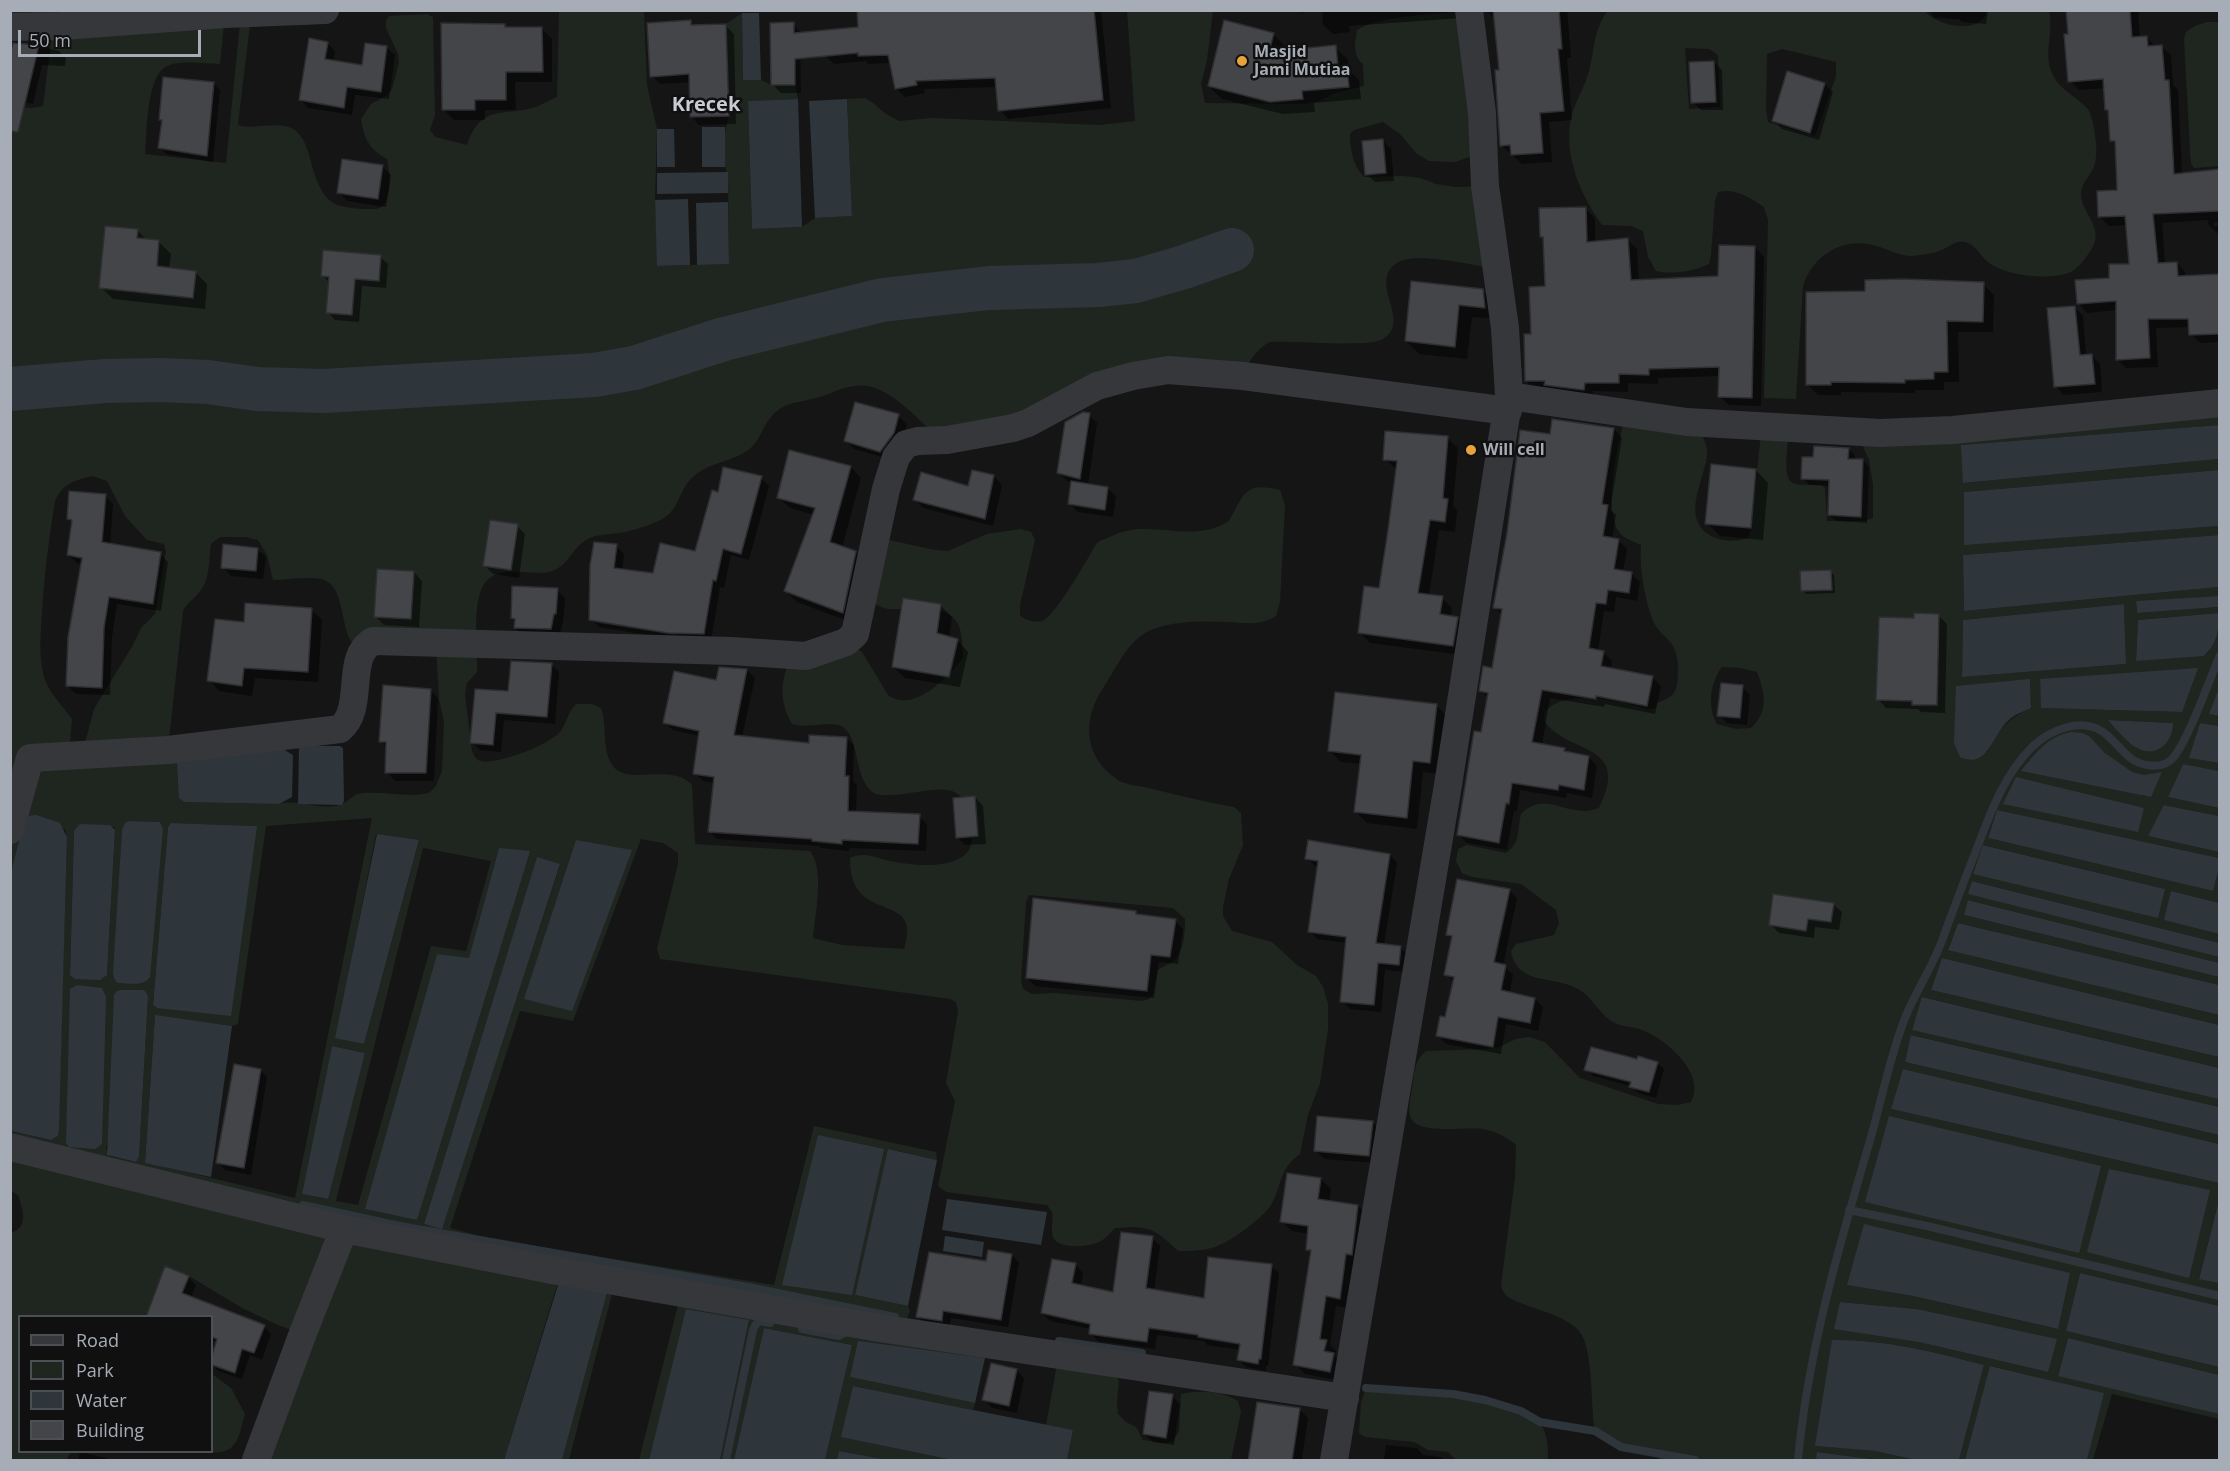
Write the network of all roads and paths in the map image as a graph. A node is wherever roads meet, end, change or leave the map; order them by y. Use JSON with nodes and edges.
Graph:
{"nodes":[{"id":1,"x":325,"y":10,"type":"edge"},
{"id":2,"x":1469,"y":10,"type":"edge"},
{"id":3,"x":10,"y":27,"type":"edge"},
{"id":4,"x":1508,"y":403,"type":"junction"},
{"id":5,"x":2220,"y":404,"type":"edge"},
{"id":6,"x":20,"y":756,"type":"edge"},
{"id":7,"x":10,"y":830,"type":"edge"},
{"id":8,"x":10,"y":1147,"type":"edge"},
{"id":9,"x":344,"y":1229,"type":"junction"},
{"id":10,"x":1345,"y":1398,"type":"junction"},
{"id":11,"x":256,"y":1461,"type":"edge"},
{"id":12,"x":1334,"y":1461,"type":"edge"}],
"edges":[{"from":1,"to":3,"type":"street"},
{"from":2,"to":4,"type":"street"},
{"from":4,"to":5,"type":"street"},
{"from":4,"to":6,"type":"street"},
{"from":4,"to":10,"type":"street"},
{"from":6,"to":7,"type":"street"},
{"from":8,"to":9,"type":"street"},
{"from":9,"to":10,"type":"street"},
{"from":9,"to":11,"type":"street"},
{"from":10,"to":12,"type":"street"}]}
